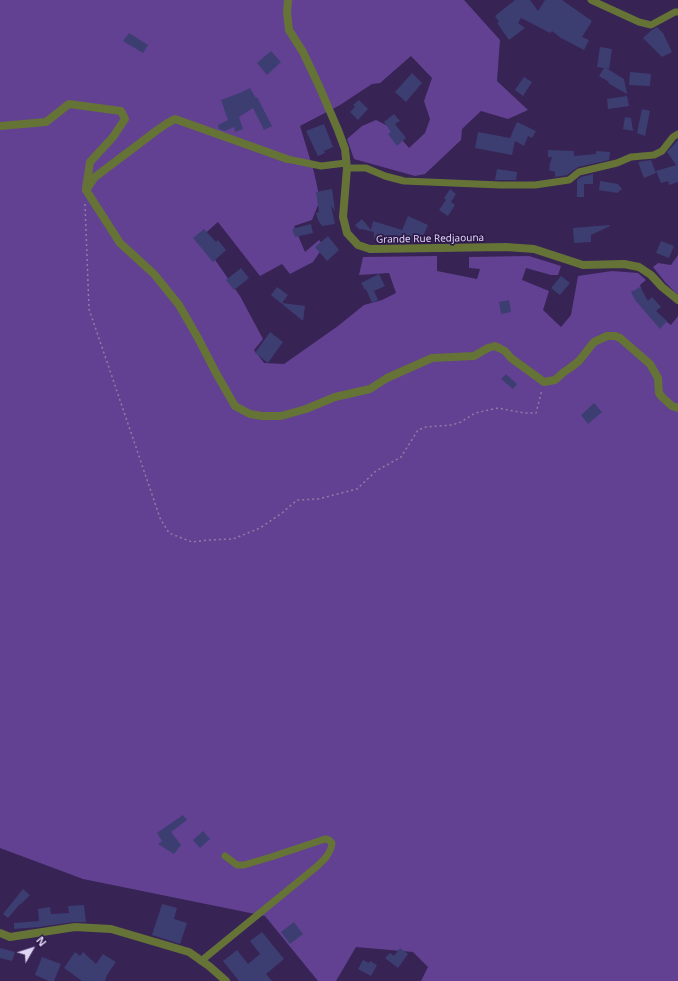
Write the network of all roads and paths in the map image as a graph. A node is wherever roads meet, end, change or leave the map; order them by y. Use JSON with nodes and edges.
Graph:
{"nodes":[{"id":1,"x":288,"y":0,"type":"edge"},
{"id":2,"x":591,"y":0,"type":"edge"},
{"id":3,"x":678,"y":12,"type":"edge"},
{"id":4,"x":0,"y":126,"type":"edge"},
{"id":5,"x":678,"y":134,"type":"edge"},
{"id":6,"x":287,"y":158,"type":"joint"},
{"id":7,"x":346,"y":165,"type":"junction"},
{"id":8,"x":86,"y":190,"type":"junction"},
{"id":9,"x":678,"y":300,"type":"edge"},
{"id":10,"x":678,"y":408,"type":"edge"},
{"id":11,"x":225,"y":856,"type":"dead end"},
{"id":12,"x":0,"y":933,"type":"edge"},
{"id":13,"x":202,"y":961,"type":"junction"},
{"id":14,"x":226,"y":981,"type":"edge"}],
"edges":[{"from":1,"to":7,"type":"street","name":"Grande Rue Redjaouna"},
{"from":2,"to":3,"type":"street"},
{"from":4,"to":8,"type":"street"},
{"from":5,"to":7,"type":"street"},
{"from":6,"to":7,"type":"street"},
{"from":6,"to":8,"type":"street"},
{"from":7,"to":9,"type":"street","name":"Grande Rue Redjaouna"},
{"from":8,"to":10,"type":"street"},
{"from":11,"to":13,"type":"street"},
{"from":12,"to":13,"type":"street"},
{"from":13,"to":14,"type":"street"}]}
